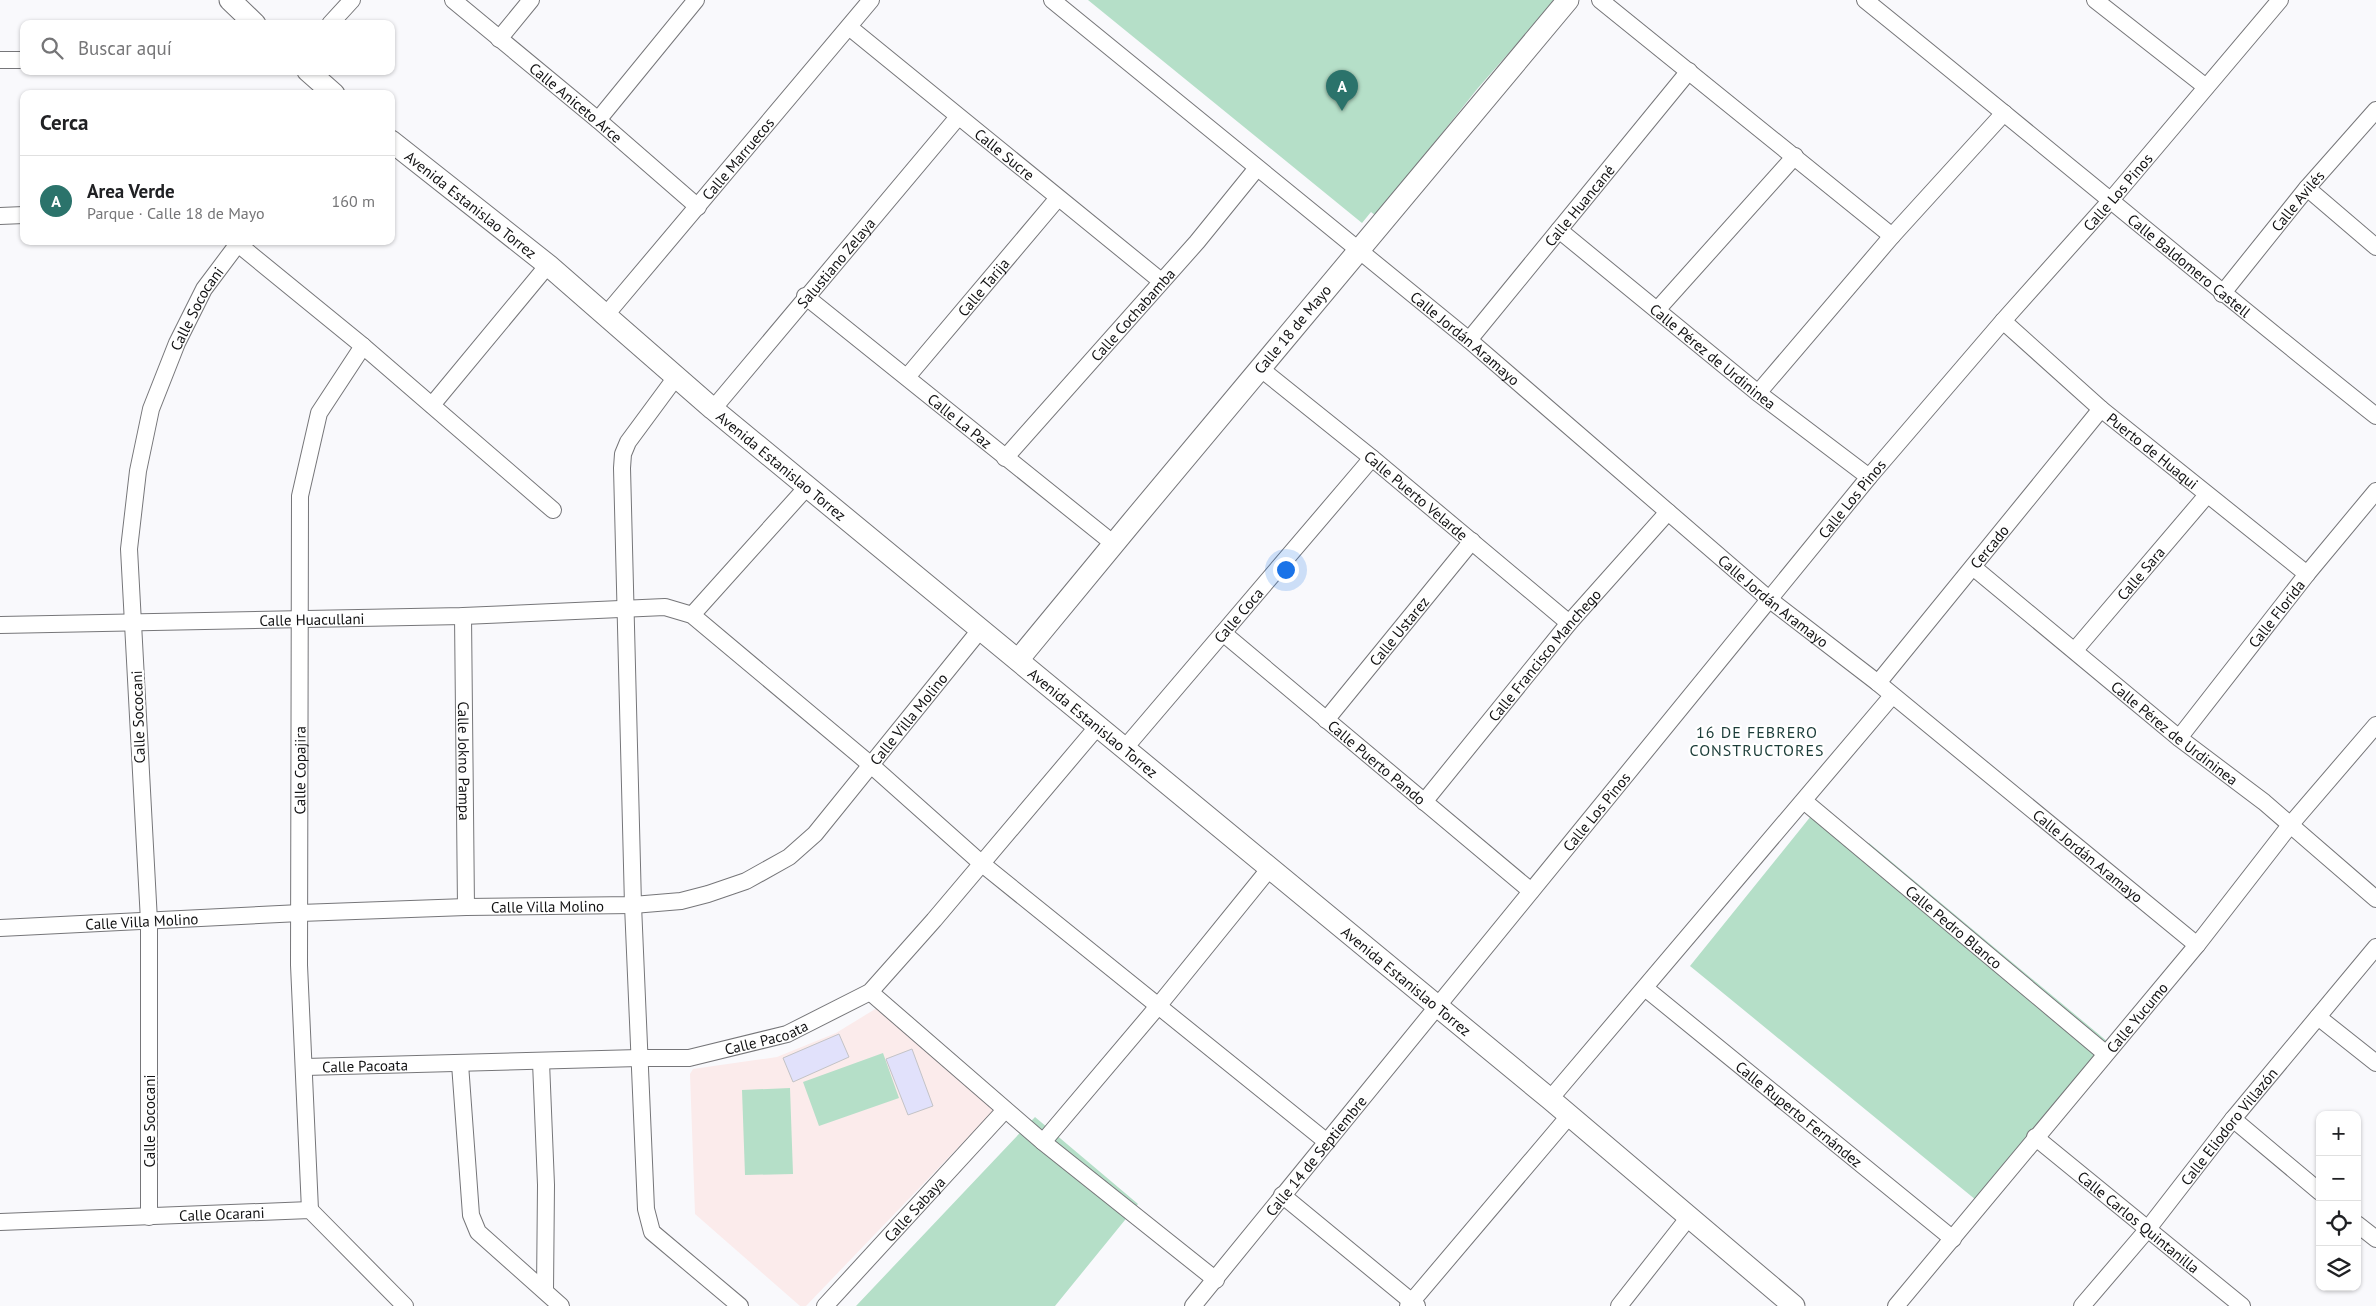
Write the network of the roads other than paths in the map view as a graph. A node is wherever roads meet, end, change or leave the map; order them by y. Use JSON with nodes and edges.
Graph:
{"nodes":[{"id":1,"x":230,"y":0,"type":"edge"},
{"id":2,"x":352,"y":0,"type":"edge"},
{"id":3,"x":453,"y":0,"type":"edge"},
{"id":4,"x":531,"y":0,"type":"edge"},
{"id":5,"x":696,"y":0,"type":"edge"},
{"id":6,"x":871,"y":0,"type":"edge"},
{"id":7,"x":1052,"y":0,"type":"edge"},
{"id":8,"x":1568,"y":0,"type":"edge"},
{"id":9,"x":1600,"y":0,"type":"edge"},
{"id":10,"x":1865,"y":0,"type":"edge"},
{"id":11,"x":2280,"y":0,"type":"edge"},
{"id":12,"x":2100,"y":1,"type":"edge"},
{"id":13,"x":251,"y":20,"type":"edge"},
{"id":14,"x":334,"y":20,"type":"edge"},
{"id":15,"x":849,"y":27,"type":"junction"},
{"id":16,"x":499,"y":39,"type":"junction"},
{"id":17,"x":0,"y":60,"type":"edge"},
{"id":18,"x":20,"y":60,"type":"edge"},
{"id":19,"x":1690,"y":71,"type":"junction"},
{"id":20,"x":313,"y":75,"type":"edge"},
{"id":21,"x":2206,"y":87,"type":"junction"},
{"id":22,"x":329,"y":90,"type":"edge"},
{"id":23,"x":2376,"y":110,"type":"edge"},
{"id":24,"x":2004,"y":113,"type":"junction"},
{"id":25,"x":958,"y":117,"type":"junction"},
{"id":26,"x":598,"y":120,"type":"junction"},
{"id":27,"x":395,"y":143,"type":"edge"},
{"id":28,"x":1795,"y":156,"type":"junction"},
{"id":29,"x":1257,"y":168,"type":"junction"},
{"id":30,"x":2307,"y":188,"type":"junction"},
{"id":31,"x":1058,"y":198,"type":"junction"},
{"id":32,"x":2112,"y":200,"type":"junction"},
{"id":33,"x":698,"y":207,"type":"junction"},
{"id":34,"x":20,"y":215,"type":"edge"},
{"id":35,"x":0,"y":216,"type":"edge"},
{"id":36,"x":1559,"y":230,"type":"junction"},
{"id":37,"x":1892,"y":236,"type":"junction"},
{"id":38,"x":237,"y":245,"type":"edge"},
{"id":39,"x":241,"y":245,"type":"edge"},
{"id":40,"x":2376,"y":247,"type":"edge"},
{"id":41,"x":1358,"y":248,"type":"junction"},
{"id":42,"x":548,"y":265,"type":"junction"},
{"id":43,"x":1161,"y":281,"type":"junction"},
{"id":44,"x":2222,"y":294,"type":"junction"},
{"id":45,"x":805,"y":296,"type":"junction"},
{"id":46,"x":1657,"y":310,"type":"junction"},
{"id":47,"x":605,"y":316,"type":"junction"},
{"id":48,"x":2003,"y":320,"type":"junction"},
{"id":49,"x":1470,"y":340,"type":"junction"},
{"id":50,"x":363,"y":346,"type":"junction"},
{"id":51,"x":1261,"y":369,"type":"junction"},
{"id":52,"x":676,"y":377,"type":"junction"},
{"id":53,"x":907,"y":377,"type":"junction"},
{"id":54,"x":1758,"y":393,"type":"junction"},
{"id":55,"x":432,"y":405,"type":"junction"},
{"id":56,"x":713,"y":409,"type":"junction"},
{"id":57,"x":2101,"y":409,"type":"junction"},
{"id":58,"x":2376,"y":416,"type":"edge"},
{"id":59,"x":1005,"y":458,"type":"junction"},
{"id":60,"x":1372,"y":458,"type":"junction"},
{"id":61,"x":1869,"y":477,"type":"junction"},
{"id":62,"x":807,"y":486,"type":"junction"},
{"id":63,"x":2376,"y":491,"type":"edge"},
{"id":64,"x":2207,"y":495,"type":"junction"},
{"id":65,"x":553,"y":510,"type":"dead end"},
{"id":66,"x":1668,"y":512,"type":"junction"},
{"id":67,"x":1472,"y":541,"type":"junction"},
{"id":68,"x":1114,"y":544,"type":"junction"},
{"id":69,"x":1973,"y":567,"type":"junction"},
{"id":70,"x":2307,"y":574,"type":"junction"},
{"id":71,"x":1770,"y":600,"type":"junction"},
{"id":72,"x":625,"y":609,"type":"junction"},
{"id":73,"x":692,"y":615,"type":"junction"},
{"id":74,"x":463,"y":616,"type":"junction"},
{"id":75,"x":299,"y":618,"type":"junction"},
{"id":76,"x":1569,"y":623,"type":"junction"},
{"id":77,"x":134,"y":624,"type":"junction"},
{"id":78,"x":0,"y":625,"type":"edge"},
{"id":79,"x":980,"y":630,"type":"junction"},
{"id":80,"x":1224,"y":633,"type":"junction"},
{"id":81,"x":2075,"y":650,"type":"junction"},
{"id":82,"x":1018,"y":660,"type":"junction"},
{"id":83,"x":1878,"y":683,"type":"junction"},
{"id":84,"x":1892,"y":696,"type":"junction"},
{"id":85,"x":1326,"y":720,"type":"junction"},
{"id":86,"x":2376,"y":725,"type":"edge"},
{"id":87,"x":1098,"y":726,"type":"junction"},
{"id":88,"x":2179,"y":738,"type":"junction"},
{"id":89,"x":1124,"y":749,"type":"junction"},
{"id":90,"x":871,"y":765,"type":"junction"},
{"id":91,"x":1804,"y":801,"type":"junction"},
{"id":92,"x":1424,"y":802,"type":"junction"},
{"id":93,"x":2290,"y":824,"type":"junction"},
{"id":94,"x":981,"y":863,"type":"junction"},
{"id":95,"x":1270,"y":868,"type":"junction"},
{"id":96,"x":1530,"y":891,"type":"junction"},
{"id":97,"x":2376,"y":899,"type":"edge"},
{"id":98,"x":633,"y":905,"type":"junction"},
{"id":99,"x":466,"y":907,"type":"junction"},
{"id":100,"x":300,"y":913,"type":"junction"},
{"id":101,"x":149,"y":921,"type":"junction"},
{"id":102,"x":0,"y":928,"type":"edge"},
{"id":103,"x":2197,"y":944,"type":"junction"},
{"id":104,"x":2376,"y":947,"type":"edge"},
{"id":105,"x":1646,"y":988,"type":"junction"},
{"id":106,"x":870,"y":992,"type":"junction"},
{"id":107,"x":1159,"y":1005,"type":"junction"},
{"id":108,"x":1437,"y":1006,"type":"junction"},
{"id":109,"x":2318,"y":1017,"type":"junction"},
{"id":110,"x":2105,"y":1053,"type":"junction"},
{"id":111,"x":639,"y":1058,"type":"junction"},
{"id":112,"x":541,"y":1062,"type":"junction"},
{"id":113,"x":2376,"y":1063,"type":"edge"},
{"id":114,"x":460,"y":1064,"type":"junction"},
{"id":115,"x":305,"y":1067,"type":"junction"},
{"id":116,"x":1550,"y":1099,"type":"junction"},
{"id":117,"x":1005,"y":1110,"type":"junction"},
{"id":118,"x":1569,"y":1116,"type":"junction"},
{"id":119,"x":2233,"y":1119,"type":"junction"},
{"id":120,"x":2035,"y":1137,"type":"junction"},
{"id":121,"x":1044,"y":1142,"type":"junction"},
{"id":122,"x":1327,"y":1142,"type":"junction"},
{"id":123,"x":2316,"y":1189,"type":"edge"},
{"id":124,"x":1282,"y":1195,"type":"junction"},
{"id":125,"x":310,"y":1210,"type":"junction"},
{"id":126,"x":149,"y":1217,"type":"junction"},
{"id":127,"x":1689,"y":1217,"type":"junction"},
{"id":128,"x":0,"y":1222,"type":"edge"},
{"id":129,"x":2361,"y":1227,"type":"edge"},
{"id":130,"x":2147,"y":1230,"type":"junction"},
{"id":131,"x":1953,"y":1239,"type":"junction"},
{"id":132,"x":2376,"y":1239,"type":"edge"},
{"id":133,"x":1216,"y":1280,"type":"junction"},
{"id":134,"x":545,"y":1291,"type":"junction"},
{"id":135,"x":1413,"y":1305,"type":"edge"},
{"id":136,"x":405,"y":1306,"type":"edge"},
{"id":137,"x":561,"y":1306,"type":"edge"},
{"id":138,"x":740,"y":1306,"type":"edge"},
{"id":139,"x":825,"y":1306,"type":"edge"},
{"id":140,"x":1193,"y":1306,"type":"edge"},
{"id":141,"x":1619,"y":1306,"type":"edge"},
{"id":142,"x":1794,"y":1306,"type":"edge"},
{"id":143,"x":1896,"y":1306,"type":"edge"},
{"id":144,"x":2082,"y":1306,"type":"edge"},
{"id":145,"x":2242,"y":1306,"type":"edge"}],
"edges":[{"from":1,"to":13,"type":"street"},
{"from":2,"to":14,"type":"street"},
{"from":3,"to":16,"type":"street","name":"Calle Aniceto Arce"},
{"from":4,"to":16,"type":"street"},
{"from":5,"to":26,"type":"street"},
{"from":6,"to":15,"type":"street","name":"Calle Marruecos"},
{"from":7,"to":29,"type":"street","name":"Calle Jordán Aramayo"},
{"from":8,"to":41,"type":"street","name":"Calle 18 de Mayo"},
{"from":9,"to":19,"type":"street"},
{"from":10,"to":24,"type":"street","name":"Calle Baldomero Castell"},
{"from":11,"to":21,"type":"street","name":"Calle Los Pinos"},
{"from":12,"to":21,"type":"street"},
{"from":15,"to":25,"type":"street","name":"Calle Sucre"},
{"from":15,"to":33,"type":"street","name":"Calle Marruecos"},
{"from":16,"to":26,"type":"street","name":"Calle Aniceto Arce"},
{"from":17,"to":18,"type":"street"},
{"from":19,"to":28,"type":"street"},
{"from":19,"to":36,"type":"street","name":"Calle Huancané"},
{"from":20,"to":22,"type":"street"},
{"from":21,"to":32,"type":"street","name":"Calle Los Pinos"},
{"from":23,"to":30,"type":"street","name":"Calle Avilés"},
{"from":24,"to":32,"type":"street","name":"Calle Baldomero Castell"},
{"from":24,"to":37,"type":"street"},
{"from":25,"to":31,"type":"street","name":"Calle Sucre"},
{"from":25,"to":45,"type":"street","name":"Salustiano Zelaya"},
{"from":26,"to":33,"type":"street","name":"Calle Aniceto Arce"},
{"from":27,"to":42,"type":"street","name":"Avenida Estanislao Torrez"},
{"from":28,"to":37,"type":"street"},
{"from":28,"to":46,"type":"street"},
{"from":29,"to":41,"type":"street","name":"Calle Jordán Aramayo"},
{"from":29,"to":43,"type":"street","name":"Calle Cochabamba"},
{"from":30,"to":40,"type":"street"},
{"from":30,"to":44,"type":"street","name":"Calle Avilés"},
{"from":31,"to":43,"type":"street","name":"Calle Sucre"},
{"from":31,"to":53,"type":"street","name":"Calle Tarija"},
{"from":32,"to":44,"type":"street","name":"Calle Baldomero Castell"},
{"from":32,"to":48,"type":"street","name":"Calle Los Pinos"},
{"from":33,"to":47,"type":"street","name":"Calle Marruecos"},
{"from":34,"to":35,"type":"street"},
{"from":36,"to":46,"type":"street","name":"Calle Pérez de Urdininea"},
{"from":36,"to":49,"type":"street","name":"Calle Huancané"},
{"from":37,"to":54,"type":"street"},
{"from":38,"to":77,"type":"street","name":"Calle Sococani"},
{"from":39,"to":50,"type":"street"},
{"from":41,"to":49,"type":"street","name":"Calle Jordán Aramayo"},
{"from":41,"to":51,"type":"street","name":"Calle 18 de Mayo"},
{"from":42,"to":47,"type":"street","name":"Avenida Estanislao Torrez"},
{"from":42,"to":55,"type":"street"},
{"from":43,"to":59,"type":"street","name":"Calle Cochabamba"},
{"from":44,"to":58,"type":"street","name":"Calle Baldomero Castell"},
{"from":45,"to":53,"type":"street","name":"Calle La Paz"},
{"from":45,"to":56,"type":"street","name":"Salustiano Zelaya"},
{"from":46,"to":54,"type":"street","name":"Calle Pérez de Urdininea"},
{"from":47,"to":52,"type":"street","name":"Avenida Estanislao Torrez"},
{"from":48,"to":57,"type":"street","name":"Puerto de Huaqui"},
{"from":48,"to":61,"type":"street","name":"Calle Los Pinos"},
{"from":49,"to":66,"type":"street","name":"Calle Jordán Aramayo"},
{"from":50,"to":55,"type":"street"},
{"from":50,"to":75,"type":"street","name":"Calle Copajira"},
{"from":51,"to":60,"type":"street","name":"Calle Puerto Velarde"},
{"from":51,"to":68,"type":"street","name":"Calle 18 de Mayo"},
{"from":52,"to":56,"type":"street","name":"Avenida Estanislao Torrez"},
{"from":52,"to":72,"type":"street"},
{"from":53,"to":59,"type":"street","name":"Calle La Paz"},
{"from":54,"to":61,"type":"street","name":"Calle Pérez de Urdininea"},
{"from":55,"to":65,"type":"street"},
{"from":56,"to":62,"type":"street","name":"Avenida Estanislao Torrez"},
{"from":57,"to":64,"type":"street","name":"Puerto de Huaqui"},
{"from":57,"to":69,"type":"street","name":"Cercado"},
{"from":59,"to":68,"type":"street","name":"Calle La Paz"},
{"from":60,"to":67,"type":"street","name":"Calle Puerto Velarde"},
{"from":60,"to":80,"type":"street","name":"Calle Coca"},
{"from":61,"to":71,"type":"street","name":"Calle Los Pinos"},
{"from":62,"to":73,"type":"street"},
{"from":62,"to":79,"type":"street","name":"Avenida Estanislao Torrez"},
{"from":63,"to":70,"type":"street","name":"Calle Florida"},
{"from":64,"to":70,"type":"street","name":"Puerto de Huaqui"},
{"from":64,"to":81,"type":"street","name":"Calle Sara"},
{"from":66,"to":71,"type":"street","name":"Calle Jordán Aramayo"},
{"from":66,"to":76,"type":"street","name":"Calle Francisco Manchego"},
{"from":67,"to":76,"type":"street","name":"Calle Puerto Velarde"},
{"from":67,"to":85,"type":"street","name":"Calle Ustarez"},
{"from":68,"to":82,"type":"street","name":"Calle 18 de Mayo"},
{"from":69,"to":81,"type":"street","name":"Calle Pérez de Urdininea"},
{"from":69,"to":83,"type":"street","name":"Cercado"},
{"from":70,"to":88,"type":"street","name":"Calle Florida"},
{"from":71,"to":83,"type":"street","name":"Calle Jordán Aramayo"},
{"from":71,"to":96,"type":"street","name":"Calle Los Pinos"},
{"from":72,"to":73,"type":"street","name":"Calle Huacullani"},
{"from":72,"to":74,"type":"street","name":"Calle Huacullani"},
{"from":72,"to":98,"type":"street"},
{"from":73,"to":90,"type":"street"},
{"from":74,"to":75,"type":"street","name":"Calle Huacullani"},
{"from":74,"to":99,"type":"street","name":"Calle Jokno Pampa"},
{"from":75,"to":77,"type":"street","name":"Calle Huacullani"},
{"from":75,"to":100,"type":"street","name":"Calle Copajira"},
{"from":76,"to":92,"type":"street","name":"Calle Francisco Manchego"},
{"from":77,"to":78,"type":"street","name":"Calle Huacullani"},
{"from":77,"to":101,"type":"street","name":"Calle Sococani"},
{"from":79,"to":82,"type":"street","name":"Avenida Estanislao Torrez"},
{"from":79,"to":90,"type":"street","name":"Calle Villa Molino"},
{"from":80,"to":85,"type":"street","name":"Calle Puerto Pando"},
{"from":80,"to":89,"type":"street","name":"Calle Coca"},
{"from":81,"to":88,"type":"street","name":"Calle Pérez de Urdininea"},
{"from":82,"to":87,"type":"street","name":"Avenida Estanislao Torrez"},
{"from":83,"to":84,"type":"street","name":"Calle Jordán Aramayo"},
{"from":84,"to":91,"type":"street"},
{"from":84,"to":103,"type":"street","name":"Calle Jordán Aramayo"},
{"from":85,"to":92,"type":"street","name":"Calle Puerto Pando"},
{"from":86,"to":93,"type":"street","name":"Calle Yucumo"},
{"from":87,"to":89,"type":"street","name":"Avenida Estanislao Torrez"},
{"from":87,"to":94,"type":"street","name":"Calle Pacoata"},
{"from":88,"to":93,"type":"street","name":"Calle Pérez de Urdininea"},
{"from":89,"to":95,"type":"street","name":"Avenida Estanislao Torrez"},
{"from":90,"to":94,"type":"street"},
{"from":90,"to":98,"type":"street","name":"Calle Villa Molino"},
{"from":91,"to":105,"type":"street"},
{"from":91,"to":110,"type":"street","name":"Calle Pedro Blanco"},
{"from":92,"to":96,"type":"street","name":"Calle Puerto Pando"},
{"from":93,"to":97,"type":"street","name":"Calle Pérez de Urdininea"},
{"from":93,"to":103,"type":"street","name":"Calle Yucumo"},
{"from":94,"to":106,"type":"street","name":"Calle Pacoata"},
{"from":94,"to":107,"type":"street"},
{"from":95,"to":107,"type":"street"},
{"from":95,"to":108,"type":"street","name":"Avenida Estanislao Torrez"},
{"from":96,"to":108,"type":"street","name":"Calle Los Pinos"},
{"from":98,"to":99,"type":"street","name":"Calle Villa Molino"},
{"from":98,"to":111,"type":"street"},
{"from":99,"to":100,"type":"street","name":"Calle Villa Molino"},
{"from":100,"to":101,"type":"street","name":"Calle Villa Molino"},
{"from":100,"to":115,"type":"street","name":"Calle Copajira"},
{"from":101,"to":102,"type":"street","name":"Calle Villa Molino"},
{"from":101,"to":126,"type":"street","name":"Calle Sococani"},
{"from":103,"to":110,"type":"street","name":"Calle Yucumo"},
{"from":104,"to":109,"type":"street","name":"Calle Eliodoro Villazón"},
{"from":105,"to":116,"type":"street"},
{"from":105,"to":131,"type":"street","name":"Calle Ruperto Fernández"},
{"from":106,"to":111,"type":"street","name":"Calle Pacoata"},
{"from":106,"to":117,"type":"street"},
{"from":107,"to":121,"type":"street"},
{"from":107,"to":122,"type":"street"},
{"from":108,"to":116,"type":"street","name":"Avenida Estanislao Torrez"},
{"from":108,"to":122,"type":"street","name":"Calle 14 de Septiembre"},
{"from":109,"to":113,"type":"street"},
{"from":109,"to":119,"type":"street","name":"Calle Eliodoro Villazón"},
{"from":110,"to":120,"type":"street","name":"Calle Yucumo"},
{"from":111,"to":112,"type":"street","name":"Calle Pacoata"},
{"from":111,"to":138,"type":"street"},
{"from":112,"to":114,"type":"street","name":"Calle Pacoata"},
{"from":112,"to":134,"type":"street"},
{"from":114,"to":115,"type":"street","name":"Calle Pacoata"},
{"from":114,"to":134,"type":"street"},
{"from":115,"to":125,"type":"street","name":"Calle Copajira"},
{"from":116,"to":118,"type":"street","name":"Avenida Estanislao Torrez"},
{"from":117,"to":121,"type":"street"},
{"from":117,"to":139,"type":"street","name":"Calle Sabaya"},
{"from":118,"to":127,"type":"street","name":"Avenida Estanislao Torrez"},
{"from":118,"to":135,"type":"street"},
{"from":119,"to":123,"type":"street"},
{"from":119,"to":130,"type":"street","name":"Calle Eliodoro Villazón"},
{"from":120,"to":130,"type":"street","name":"Calle Carlos Quintanilla"},
{"from":120,"to":131,"type":"street","name":"Calle Yucumo"},
{"from":121,"to":133,"type":"street"},
{"from":122,"to":124,"type":"street","name":"Calle 14 de Septiembre"},
{"from":124,"to":133,"type":"street","name":"Calle 14 de Septiembre"},
{"from":124,"to":135,"type":"street"},
{"from":125,"to":126,"type":"street","name":"Calle Ocarani"},
{"from":125,"to":136,"type":"street"},
{"from":126,"to":128,"type":"street","name":"Calle Ocarani"},
{"from":127,"to":141,"type":"street"},
{"from":127,"to":142,"type":"street","name":"Avenida Estanislao Torrez"},
{"from":129,"to":132,"type":"street"},
{"from":130,"to":144,"type":"street","name":"Calle Eliodoro Villazón"},
{"from":130,"to":145,"type":"street","name":"Calle Carlos Quintanilla"},
{"from":131,"to":143,"type":"street","name":"Calle Yucumo"},
{"from":133,"to":140,"type":"street","name":"Calle 14 de Septiembre"},
{"from":134,"to":137,"type":"street"}]}
